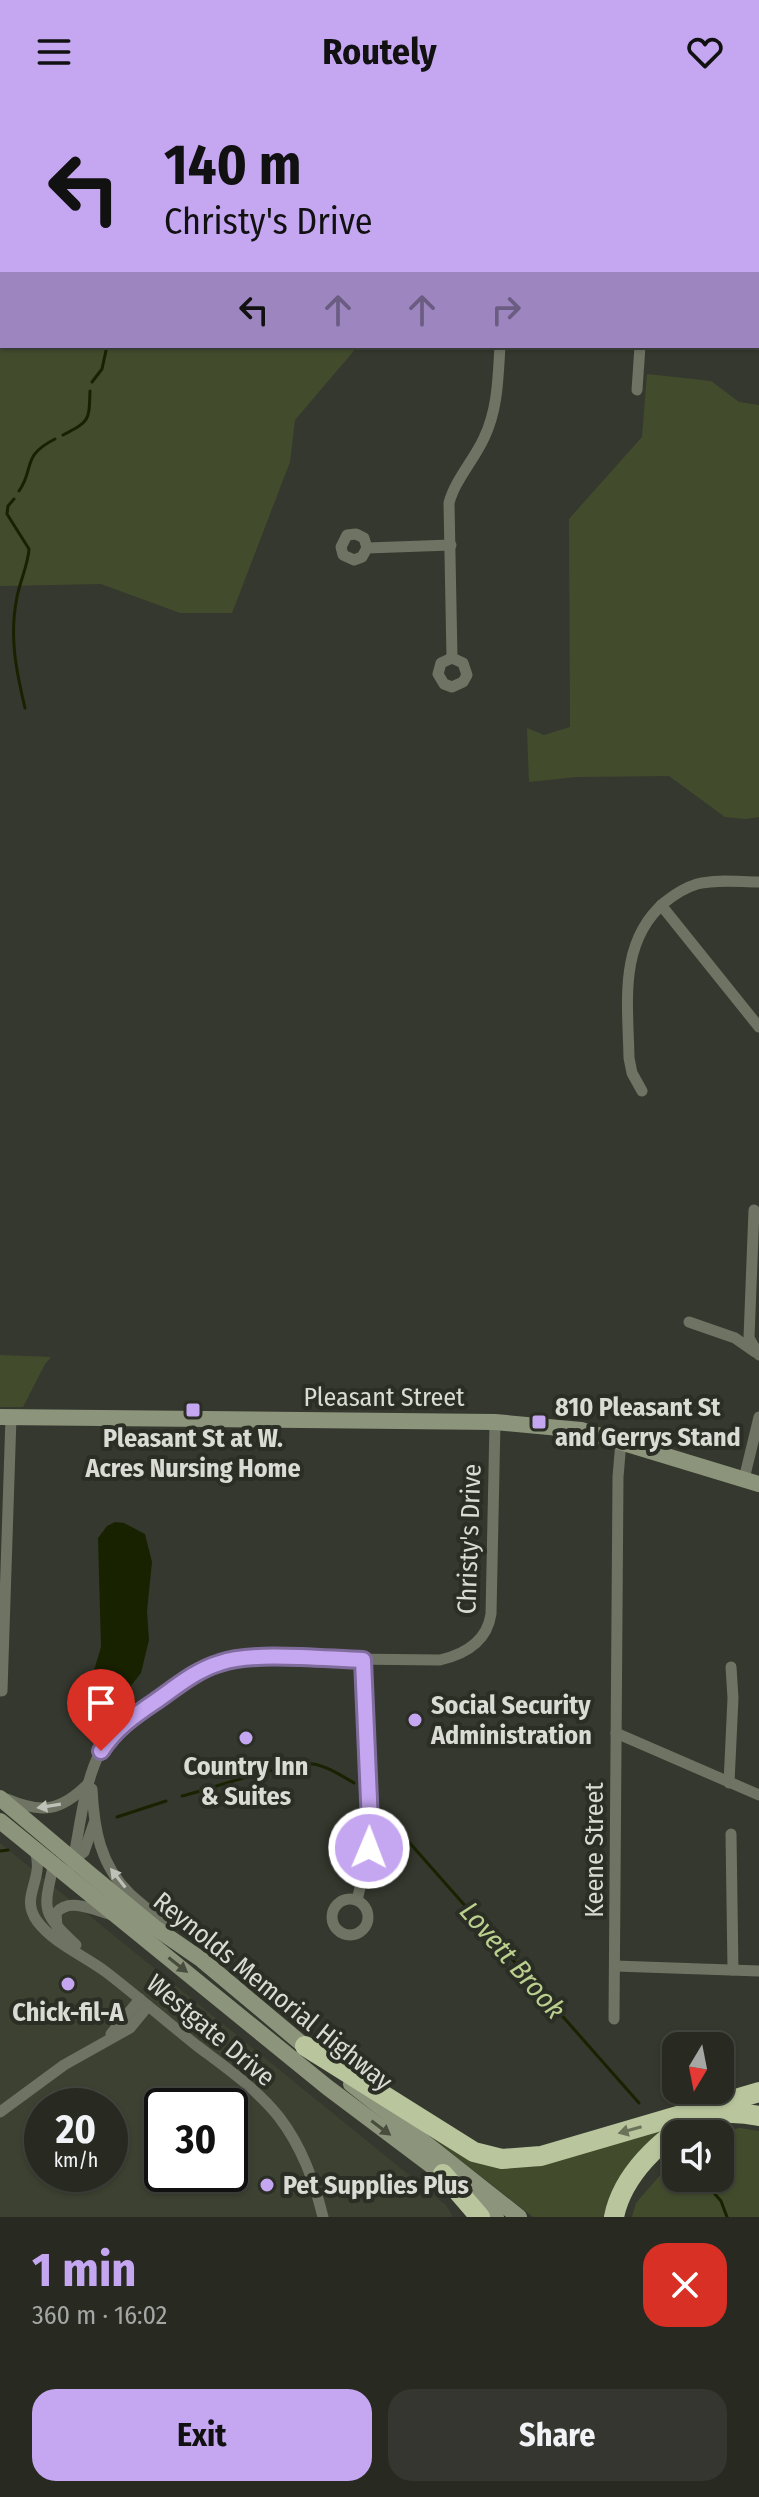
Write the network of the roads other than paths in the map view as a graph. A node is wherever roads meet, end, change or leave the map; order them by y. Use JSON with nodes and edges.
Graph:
{"nodes":[{"id":1,"x":500,"y":348,"type":"edge"},
{"id":2,"x":640,"y":348,"type":"edge"},
{"id":3,"x":637,"y":390,"type":"dead end"},
{"id":4,"x":451,"y":545,"type":"junction"},
{"id":5,"x":367,"y":548,"type":"dead end"},
{"id":6,"x":452,"y":658,"type":"dead end"},
{"id":7,"x":759,"y":882,"type":"edge"},
{"id":8,"x":661,"y":905,"type":"junction"},
{"id":9,"x":759,"y":1027,"type":"edge"},
{"id":10,"x":642,"y":1091,"type":"dead end"},
{"id":11,"x":754,"y":1210,"type":"dead end"},
{"id":12,"x":757,"y":1247,"type":"edge"},
{"id":13,"x":689,"y":1322,"type":"dead end"},
{"id":14,"x":759,"y":1354,"type":"edge"},
{"id":15,"x":6,"y":1417,"type":"edge"},
{"id":16,"x":759,"y":1417,"type":"edge"},
{"id":17,"x":495,"y":1422,"type":"junction"},
{"id":18,"x":621,"y":1441,"type":"junction"},
{"id":19,"x":752,"y":1481,"type":"edge"},
{"id":20,"x":363,"y":1660,"type":"junction"},
{"id":21,"x":731,"y":1667,"type":"dead end"},
{"id":22,"x":2,"y":1691,"type":"edge"},
{"id":23,"x":616,"y":1733,"type":"junction"},
{"id":24,"x":92,"y":1780,"type":"junction"},
{"id":25,"x":729,"y":1783,"type":"junction"},
{"id":26,"x":759,"y":1795,"type":"edge"},
{"id":27,"x":0,"y":1797,"type":"edge"},
{"id":28,"x":0,"y":1821,"type":"edge"},
{"id":29,"x":94,"y":1821,"type":"junction"},
{"id":30,"x":731,"y":1834,"type":"dead end"},
{"id":31,"x":33,"y":1847,"type":"junction"},
{"id":32,"x":55,"y":1855,"type":"junction"},
{"id":33,"x":77,"y":1871,"type":"junction"},
{"id":34,"x":38,"y":1874,"type":"junction"},
{"id":35,"x":357,"y":1900,"type":"dead end"},
{"id":36,"x":117,"y":1916,"type":"junction"},
{"id":37,"x":57,"y":1927,"type":"junction"},
{"id":38,"x":169,"y":1935,"type":"junction"},
{"id":39,"x":615,"y":1966,"type":"junction"},
{"id":40,"x":102,"y":1970,"type":"junction"},
{"id":41,"x":733,"y":1970,"type":"junction"},
{"id":42,"x":759,"y":1971,"type":"edge"},
{"id":43,"x":144,"y":2003,"type":"junction"},
{"id":44,"x":614,"y":2019,"type":"dead end"},
{"id":45,"x":305,"y":2046,"type":"junction"},
{"id":46,"x":759,"y":2092,"type":"edge"},
{"id":47,"x":0,"y":2112,"type":"edge"},
{"id":48,"x":759,"y":2116,"type":"edge"},
{"id":49,"x":443,"y":2174,"type":"junction"},
{"id":50,"x":323,"y":2217,"type":"edge"},
{"id":51,"x":480,"y":2217,"type":"edge"},
{"id":52,"x":496,"y":2217,"type":"edge"},
{"id":53,"x":519,"y":2217,"type":"edge"},
{"id":54,"x":614,"y":2217,"type":"edge"}],
"edges":[{"from":1,"to":4,"type":"street"},
{"from":2,"to":3,"type":"street"},
{"from":4,"to":5,"type":"street"},
{"from":4,"to":6,"type":"street"},
{"from":7,"to":8,"type":"street"},
{"from":8,"to":9,"type":"street"},
{"from":8,"to":10,"type":"street"},
{"from":11,"to":12,"type":"street"},
{"from":12,"to":14,"type":"street"},
{"from":13,"to":14,"type":"street"},
{"from":15,"to":17,"type":"main road","name":"Pleasant Street"},
{"from":15,"to":22,"type":"street"},
{"from":16,"to":19,"type":"street"},
{"from":17,"to":18,"type":"main road","name":"Pleasant Street"},
{"from":17,"to":20,"type":"street","name":"Christy's Drive"},
{"from":18,"to":19,"type":"main road","name":"Pleasant Street"},
{"from":18,"to":23,"type":"street","name":"Keene Street"},
{"from":20,"to":24,"type":"street","name":"Christy's Drive"},
{"from":20,"to":35,"type":"street"},
{"from":21,"to":25,"type":"street"},
{"from":23,"to":25,"type":"street"},
{"from":23,"to":39,"type":"street","name":"Keene Street"},
{"from":24,"to":27,"type":"street","one_way":true},
{"from":24,"to":29,"type":"street","name":"Christy's Drive"},
{"from":24,"to":33,"type":"street","name":"Christy's Drive"},
{"from":25,"to":26,"type":"street"},
{"from":27,"to":32,"type":"main road","name":"Reynolds Memorial Highway"},
{"from":28,"to":31,"type":"main road","name":"Reynolds Memorial Highway"},
{"from":29,"to":33,"type":"street","name":"Christy's Drive"},
{"from":38,"to":29,"type":"street","name":"Christy's Drive","one_way":true},
{"from":30,"to":41,"type":"street"},
{"from":31,"to":32,"type":"main road","name":"Reynolds Memorial Highway"},
{"from":31,"to":34,"type":"street","name":"Westgate Drive"},
{"from":32,"to":33,"type":"main road","name":"Reynolds Memorial Highway"},
{"from":32,"to":34,"type":"street"},
{"from":32,"to":37,"type":"street"},
{"from":33,"to":36,"type":"main road","name":"Reynolds Memorial Highway"},
{"from":33,"to":38,"type":"main road","name":"Reynolds Memorial Highway"},
{"from":34,"to":40,"type":"street","name":"Westgate Drive"},
{"from":36,"to":37,"type":"street"},
{"from":36,"to":49,"type":"main road","name":"Reynolds Memorial Highway","one_way":true},
{"from":37,"to":40,"type":"street","name":"Westgate Drive"},
{"from":38,"to":45,"type":"main road","name":"Reynolds Memorial Highway"},
{"from":39,"to":41,"type":"street"},
{"from":39,"to":44,"type":"street","name":"Keene Street"},
{"from":40,"to":43,"type":"street","name":"Westgate Drive"},
{"from":41,"to":42,"type":"street"},
{"from":43,"to":47,"type":"street"},
{"from":43,"to":50,"type":"street","name":"Westgate Drive"},
{"from":46,"to":45,"type":"highway","one_way":true},
{"from":45,"to":53,"type":"main road","name":"Reynolds Memorial Highway"},
{"from":48,"to":54,"type":"highway"},
{"from":49,"to":51,"type":"highway"},
{"from":49,"to":52,"type":"main road","name":"Reynolds Memorial Highway"}]}
